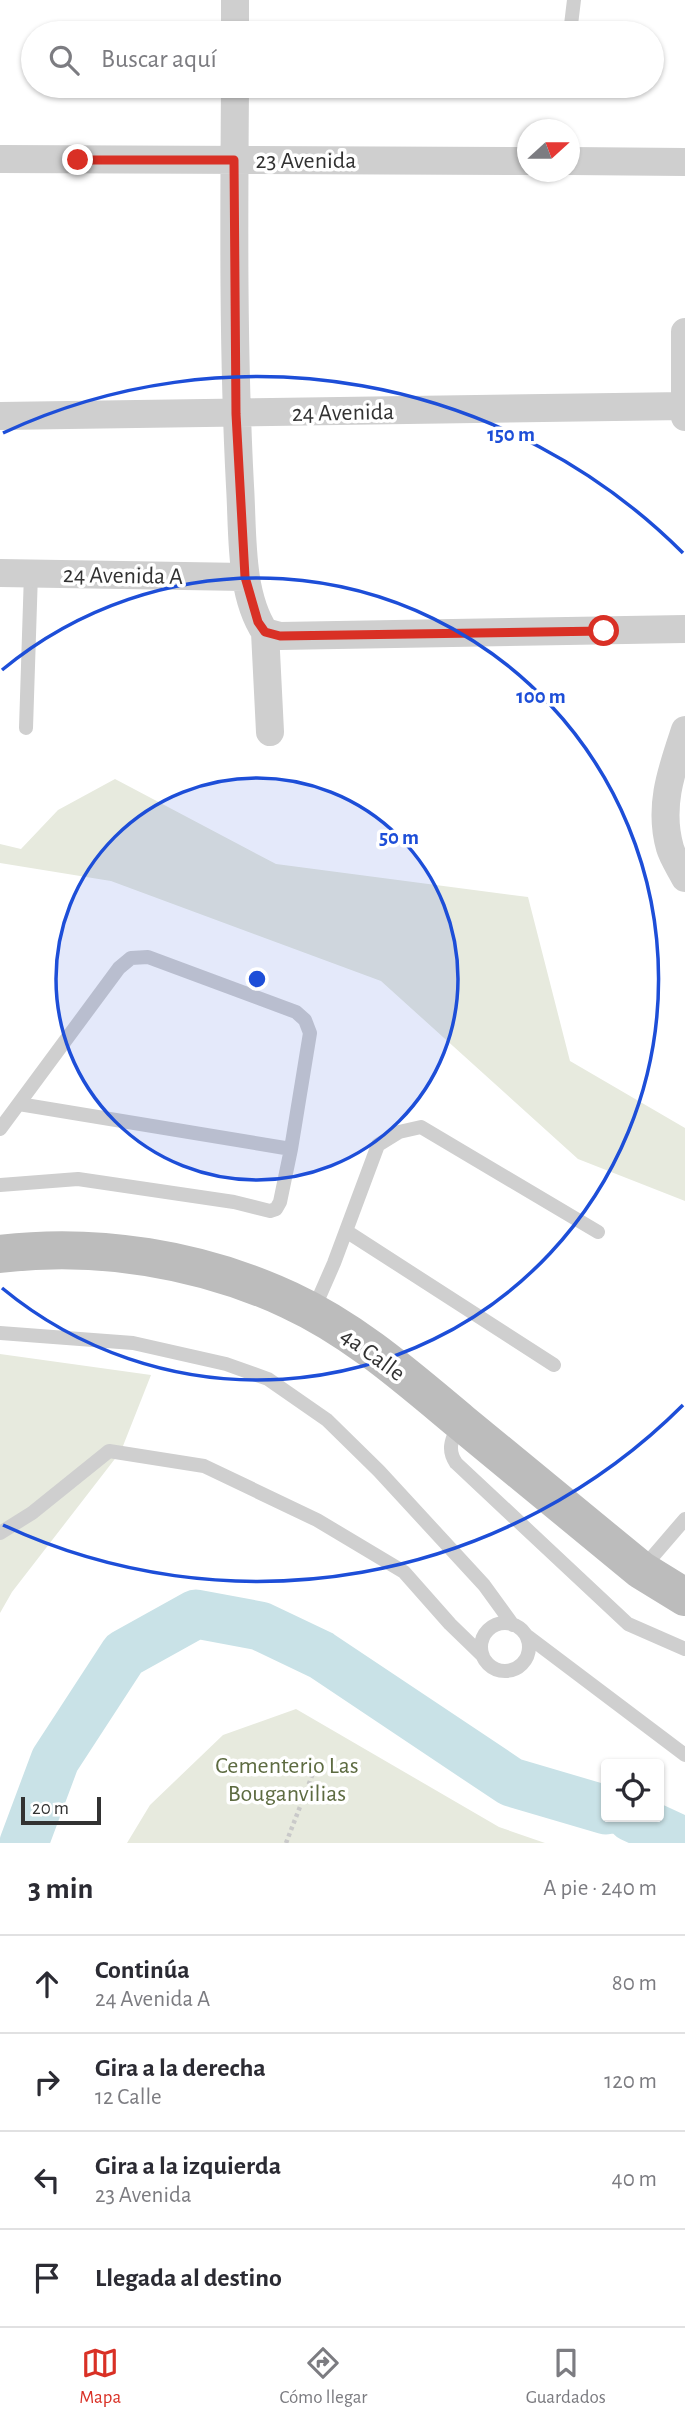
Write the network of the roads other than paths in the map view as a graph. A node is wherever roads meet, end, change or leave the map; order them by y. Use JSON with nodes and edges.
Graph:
{"nodes":[{"id":1,"x":235,"y":0,"type":"edge"},
{"id":2,"x":574,"y":0,"type":"edge"},
{"id":3,"x":235,"y":21,"type":"edge"},
{"id":4,"x":571,"y":21,"type":"edge"},
{"id":5,"x":235,"y":98,"type":"edge"},
{"id":6,"x":0,"y":159,"type":"edge"},
{"id":7,"x":234,"y":160,"type":"junction"},
{"id":8,"x":517,"y":161,"type":"edge"},
{"id":9,"x":580,"y":161,"type":"edge"},
{"id":10,"x":685,"y":162,"type":"edge"},
{"id":11,"x":685,"y":332,"type":"edge"},
{"id":12,"x":685,"y":406,"type":"edge"},
{"id":13,"x":236,"y":414,"type":"junction"},
{"id":14,"x":0,"y":416,"type":"edge"},
{"id":15,"x":685,"y":417,"type":"edge"},
{"id":16,"x":0,"y":573,"type":"edge"},
{"id":17,"x":32,"y":573,"type":"junction"},
{"id":18,"x":245,"y":577,"type":"junction"},
{"id":19,"x":685,"y":629,"type":"edge"},
{"id":20,"x":265,"y":632,"type":"junction"},
{"id":21,"x":26,"y":728,"type":"dead end"},
{"id":22,"x":685,"y":730,"type":"edge"},
{"id":23,"x":270,"y":732,"type":"dead end"},
{"id":24,"x":685,"y":878,"type":"edge"},
{"id":25,"x":19,"y":1104,"type":"junction"},
{"id":26,"x":0,"y":1129,"type":"edge"},
{"id":27,"x":291,"y":1149,"type":"junction"},
{"id":28,"x":0,"y":1185,"type":"edge"},
{"id":29,"x":346,"y":1231,"type":"junction"},
{"id":30,"x":598,"y":1233,"type":"dead end"},
{"id":31,"x":0,"y":1254,"type":"edge"},
{"id":32,"x":313,"y":1312,"type":"junction"},
{"id":33,"x":0,"y":1333,"type":"edge"},
{"id":34,"x":554,"y":1365,"type":"dead end"},
{"id":35,"x":460,"y":1421,"type":"junction"},
{"id":36,"x":685,"y":1519,"type":"edge"},
{"id":37,"x":0,"y":1533,"type":"edge"},
{"id":38,"x":641,"y":1570,"type":"junction"},
{"id":39,"x":685,"y":1597,"type":"edge"},
{"id":40,"x":513,"y":1625,"type":"junction"},
{"id":41,"x":526,"y":1635,"type":"junction"},
{"id":42,"x":685,"y":1649,"type":"edge"},
{"id":43,"x":482,"y":1656,"type":"junction"},
{"id":44,"x":685,"y":1755,"type":"edge"}],
"edges":[{"from":1,"to":3,"type":"street"},
{"from":2,"to":4,"type":"lane"},
{"from":5,"to":7,"type":"street"},
{"from":6,"to":7,"type":"street","name":"23 Avenida"},
{"from":7,"to":8,"type":"street","name":"23 Avenida"},
{"from":7,"to":13,"type":"street"},
{"from":9,"to":10,"type":"street"},
{"from":11,"to":12,"type":"street"},
{"from":12,"to":13,"type":"street","name":"24 Avenida"},
{"from":12,"to":15,"type":"street"},
{"from":13,"to":14,"type":"street","name":"24 Avenida"},
{"from":13,"to":18,"type":"street"},
{"from":16,"to":17,"type":"street","name":"24 Avenida A"},
{"from":17,"to":18,"type":"street","name":"24 Avenida A"},
{"from":17,"to":21,"type":"lane"},
{"from":18,"to":20,"type":"street"},
{"from":19,"to":20,"type":"street"},
{"from":20,"to":23,"type":"street"},
{"from":22,"to":24,"type":"street"},
{"from":25,"to":26,"type":"lane"},
{"from":25,"to":27,"type":"lane"},
{"from":25,"to":27,"type":"lane"},
{"from":27,"to":28,"type":"lane"},
{"from":29,"to":30,"type":"lane"},
{"from":29,"to":32,"type":"lane"},
{"from":29,"to":34,"type":"lane"},
{"from":31,"to":32,"type":"main road","name":"4a Calle"},
{"from":32,"to":35,"type":"main road","name":"4a Calle"},
{"from":33,"to":40,"type":"lane"},
{"from":35,"to":38,"type":"main road","name":"4a Calle"},
{"from":35,"to":42,"type":"lane"},
{"from":36,"to":38,"type":"lane"},
{"from":37,"to":43,"type":"lane"},
{"from":38,"to":39,"type":"main road","name":"4a Calle"},
{"from":40,"to":41,"type":"lane"},
{"from":40,"to":43,"type":"lane"},
{"from":41,"to":43,"type":"lane"},
{"from":41,"to":44,"type":"lane"}]}
